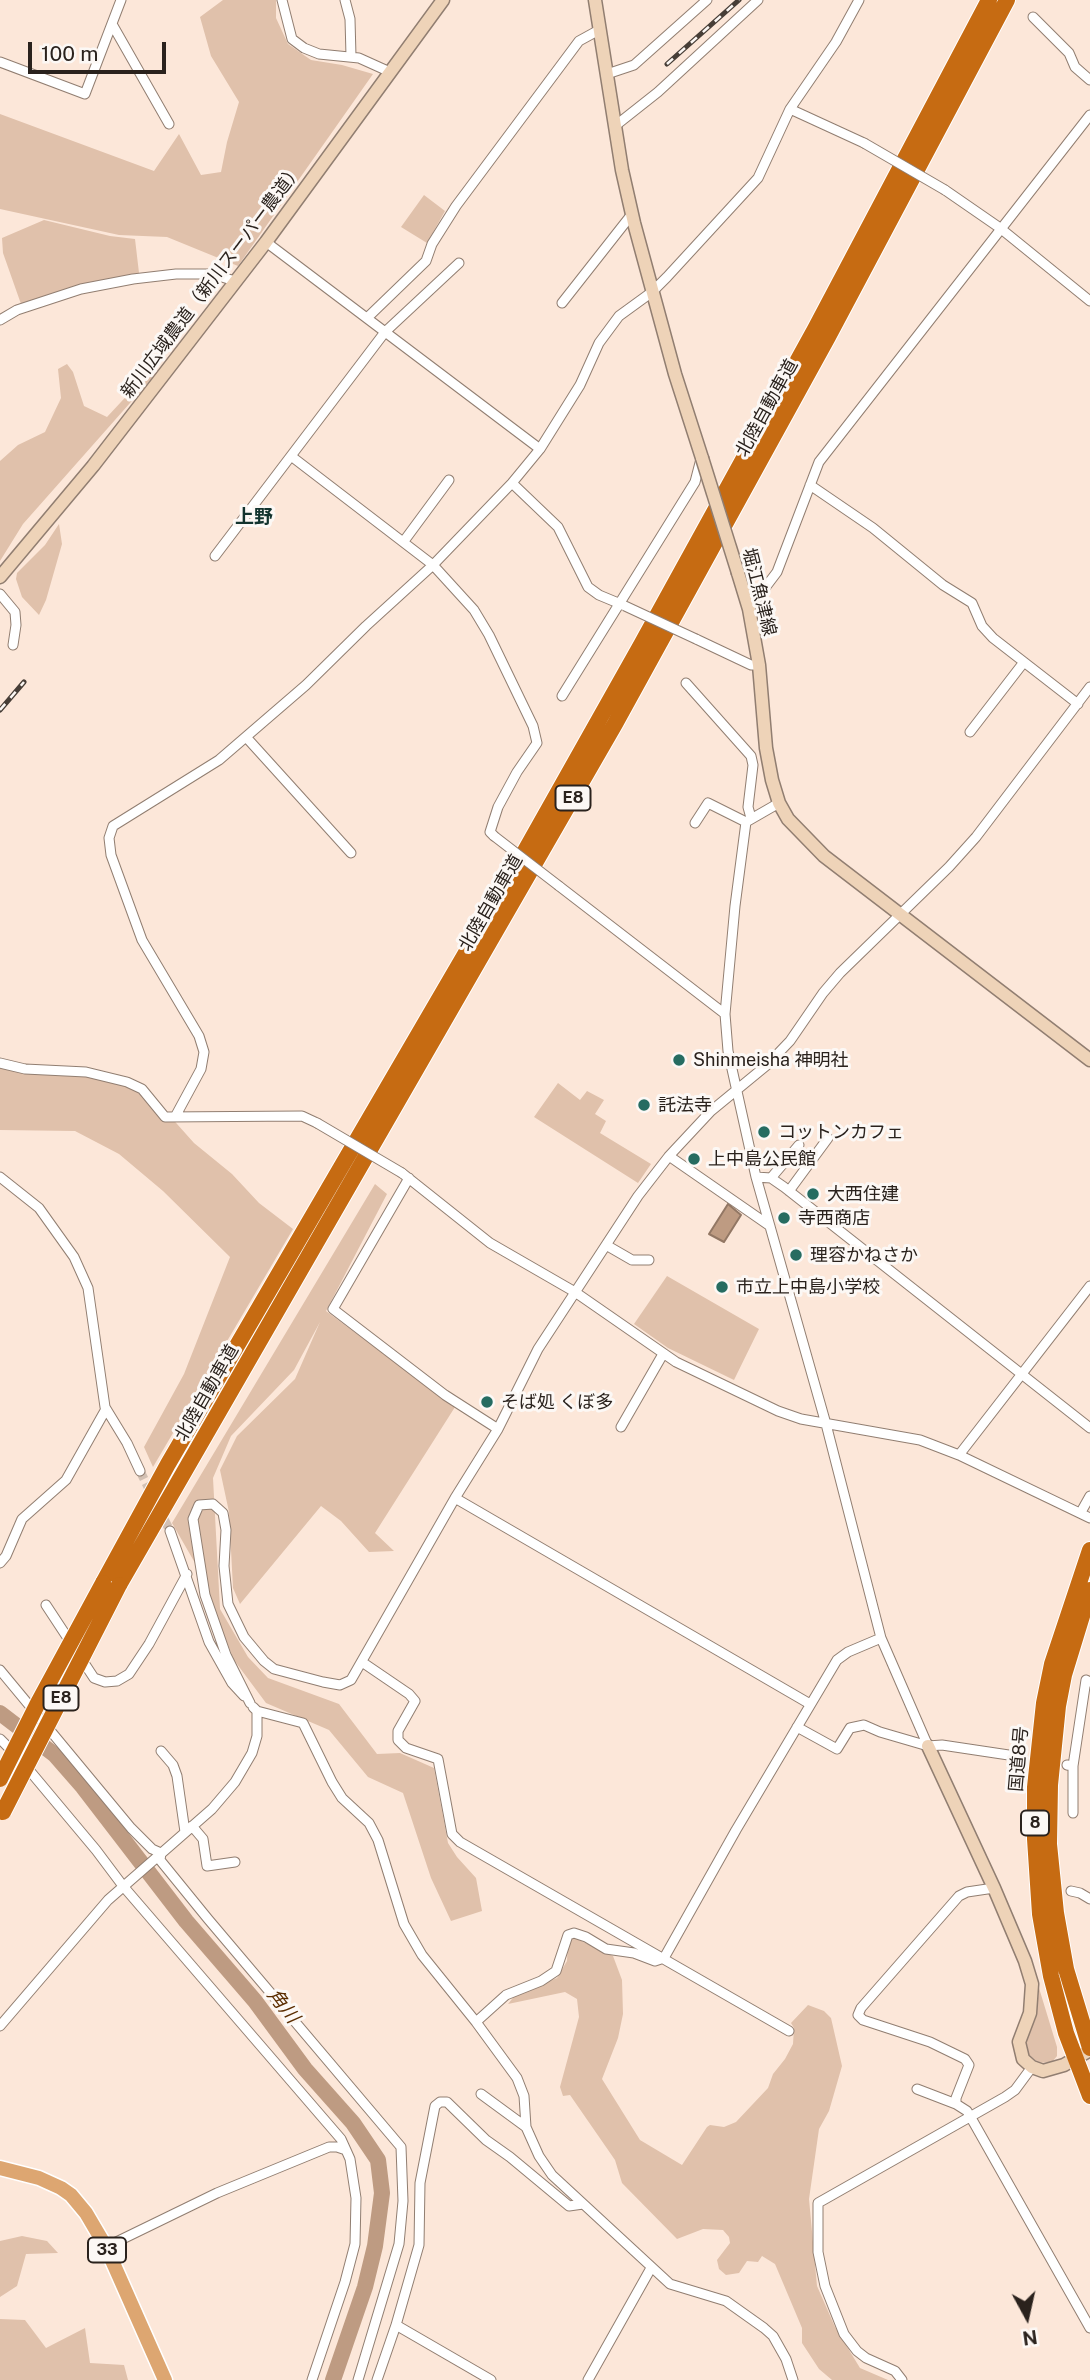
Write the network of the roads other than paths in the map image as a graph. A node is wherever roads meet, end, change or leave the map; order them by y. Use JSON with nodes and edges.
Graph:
{"nodes":[{"id":1,"x":121,"y":0,"type":"edge"},
{"id":2,"x":282,"y":0,"type":"edge"},
{"id":3,"x":345,"y":0,"type":"edge"},
{"id":4,"x":443,"y":0,"type":"edge"},
{"id":5,"x":595,"y":0,"type":"edge"},
{"id":6,"x":707,"y":0,"type":"edge"},
{"id":7,"x":758,"y":0,"type":"edge"},
{"id":8,"x":859,"y":0,"type":"edge"},
{"id":9,"x":989,"y":0,"type":"edge"},
{"id":10,"x":1007,"y":0,"type":"edge"},
{"id":11,"x":1032,"y":17,"type":"dead end"},
{"id":12,"x":112,"y":24,"type":"junction"},
{"id":13,"x":599,"y":30,"type":"junction"},
{"id":14,"x":351,"y":56,"type":"junction"},
{"id":15,"x":0,"y":62,"type":"edge"},
{"id":16,"x":390,"y":72,"type":"junction"},
{"id":17,"x":607,"y":75,"type":"junction"},
{"id":18,"x":1090,"y":80,"type":"edge"},
{"id":19,"x":790,"y":109,"type":"junction"},
{"id":20,"x":1090,"y":115,"type":"edge"},
{"id":21,"x":169,"y":124,"type":"dead end"},
{"id":22,"x":615,"y":126,"type":"junction"},
{"id":23,"x":632,"y":214,"type":"junction"},
{"id":24,"x":1000,"y":228,"type":"junction"},
{"id":25,"x":266,"y":242,"type":"junction"},
{"id":26,"x":459,"y":264,"type":"dead end"},
{"id":27,"x":235,"y":281,"type":"junction"},
{"id":28,"x":652,"y":292,"type":"junction"},
{"id":29,"x":1090,"y":301,"type":"edge"},
{"id":30,"x":562,"y":303,"type":"dead end"},
{"id":31,"x":367,"y":318,"type":"junction"},
{"id":32,"x":0,"y":320,"type":"edge"},
{"id":33,"x":385,"y":331,"type":"junction"},
{"id":34,"x":540,"y":449,"type":"junction"},
{"id":35,"x":291,"y":456,"type":"junction"},
{"id":36,"x":702,"y":458,"type":"junction"},
{"id":37,"x":449,"y":480,"type":"dead end"},
{"id":38,"x":512,"y":483,"type":"junction"},
{"id":39,"x":810,"y":485,"type":"junction"},
{"id":40,"x":404,"y":541,"type":"junction"},
{"id":41,"x":215,"y":556,"type":"dead end"},
{"id":42,"x":433,"y":565,"type":"junction"},
{"id":43,"x":0,"y":577,"type":"edge"},
{"id":44,"x":0,"y":594,"type":"edge"},
{"id":45,"x":622,"y":605,"type":"junction"},
{"id":46,"x":749,"y":608,"type":"junction"},
{"id":47,"x":13,"y":645,"type":"dead end"},
{"id":48,"x":1024,"y":662,"type":"junction"},
{"id":49,"x":759,"y":665,"type":"junction"},
{"id":50,"x":686,"y":682,"type":"dead end"},
{"id":51,"x":1090,"y":687,"type":"edge"},
{"id":52,"x":562,"y":696,"type":"dead end"},
{"id":53,"x":1078,"y":704,"type":"junction"},
{"id":54,"x":970,"y":732,"type":"dead end"},
{"id":55,"x":246,"y":737,"type":"junction"},
{"id":56,"x":779,"y":803,"type":"junction"},
{"id":57,"x":748,"y":820,"type":"junction"},
{"id":58,"x":695,"y":823,"type":"dead end"},
{"id":59,"x":351,"y":853,"type":"dead end"},
{"id":60,"x":899,"y":916,"type":"junction"},
{"id":61,"x":725,"y":1014,"type":"junction"},
{"id":62,"x":1090,"y":1060,"type":"edge"},
{"id":63,"x":0,"y":1063,"type":"edge"},
{"id":64,"x":735,"y":1090,"type":"junction"},
{"id":65,"x":175,"y":1117,"type":"junction"},
{"id":66,"x":828,"y":1138,"type":"dead end"},
{"id":67,"x":799,"y":1145,"type":"dead end"},
{"id":68,"x":669,"y":1156,"type":"junction"},
{"id":69,"x":405,"y":1175,"type":"junction"},
{"id":70,"x":0,"y":1177,"type":"edge"},
{"id":71,"x":756,"y":1177,"type":"junction"},
{"id":72,"x":771,"y":1178,"type":"junction"},
{"id":73,"x":789,"y":1191,"type":"junction"},
{"id":74,"x":770,"y":1226,"type":"junction"},
{"id":75,"x":606,"y":1245,"type":"junction"},
{"id":76,"x":649,"y":1260,"type":"dead end"},
{"id":77,"x":1090,"y":1286,"type":"edge"},
{"id":78,"x":575,"y":1292,"type":"junction"},
{"id":79,"x":663,"y":1354,"type":"junction"},
{"id":80,"x":1020,"y":1374,"type":"junction"},
{"id":81,"x":106,"y":1409,"type":"junction"},
{"id":82,"x":826,"y":1424,"type":"junction"},
{"id":83,"x":621,"y":1427,"type":"dead end"},
{"id":84,"x":1090,"y":1428,"type":"edge"},
{"id":85,"x":498,"y":1429,"type":"junction"},
{"id":86,"x":959,"y":1455,"type":"junction"},
{"id":87,"x":140,"y":1471,"type":"tunnel mouth"},
{"id":88,"x":1090,"y":1496,"type":"edge"},
{"id":89,"x":455,"y":1498,"type":"junction"},
{"id":90,"x":1081,"y":1512,"type":"junction"},
{"id":91,"x":1090,"y":1518,"type":"edge"},
{"id":92,"x":170,"y":1531,"type":"tunnel mouth"},
{"id":93,"x":1090,"y":1550,"type":"edge"},
{"id":94,"x":0,"y":1563,"type":"edge"},
{"id":95,"x":187,"y":1574,"type":"junction"},
{"id":96,"x":111,"y":1584,"type":"junction"},
{"id":97,"x":1090,"y":1590,"type":"edge"},
{"id":98,"x":46,"y":1605,"type":"dead end"},
{"id":99,"x":881,"y":1638,"type":"junction"},
{"id":100,"x":362,"y":1662,"type":"junction"},
{"id":101,"x":0,"y":1670,"type":"edge"},
{"id":102,"x":1090,"y":1682,"type":"edge"},
{"id":103,"x":250,"y":1703,"type":"junction"},
{"id":104,"x":810,"y":1704,"type":"junction"},
{"id":105,"x":257,"y":1712,"type":"junction"},
{"id":106,"x":797,"y":1727,"type":"junction"},
{"id":107,"x":0,"y":1739,"type":"edge"},
{"id":108,"x":928,"y":1746,"type":"junction"},
{"id":109,"x":161,"y":1751,"type":"dead end"},
{"id":110,"x":1022,"y":1757,"type":"dead end"},
{"id":111,"x":0,"y":1779,"type":"edge"},
{"id":112,"x":1073,"y":1813,"type":"dead end"},
{"id":113,"x":0,"y":1820,"type":"edge"},
{"id":114,"x":189,"y":1829,"type":"junction"},
{"id":115,"x":160,"y":1854,"type":"junction"},
{"id":116,"x":235,"y":1862,"type":"dead end"},
{"id":117,"x":124,"y":1886,"type":"junction"},
{"id":118,"x":994,"y":1888,"type":"junction"},
{"id":119,"x":1071,"y":1891,"type":"dead end"},
{"id":120,"x":1090,"y":1899,"type":"edge"},
{"id":121,"x":664,"y":1958,"type":"junction"},
{"id":122,"x":476,"y":2022,"type":"junction"},
{"id":123,"x":0,"y":2026,"type":"edge"},
{"id":124,"x":789,"y":2031,"type":"dead end"},
{"id":125,"x":1090,"y":2049,"type":"edge"},
{"id":126,"x":1075,"y":2059,"type":"junction"},
{"id":127,"x":1032,"y":2067,"type":"junction"},
{"id":128,"x":917,"y":2089,"type":"dead end"},
{"id":129,"x":481,"y":2095,"type":"dead end"},
{"id":130,"x":1090,"y":2096,"type":"edge"},
{"id":131,"x":956,"y":2104,"type":"junction"},
{"id":132,"x":970,"y":2116,"type":"junction"},
{"id":133,"x":526,"y":2127,"type":"junction"},
{"id":134,"x":345,"y":2150,"type":"junction"},
{"id":135,"x":0,"y":2168,"type":"edge"},
{"id":136,"x":583,"y":2204,"type":"junction"},
{"id":137,"x":106,"y":2247,"type":"junction"},
{"id":138,"x":651,"y":2268,"type":"junction"},
{"id":139,"x":397,"y":2325,"type":"junction"},
{"id":140,"x":1090,"y":2328,"type":"edge"},
{"id":141,"x":165,"y":2380,"type":"edge"},
{"id":142,"x":312,"y":2380,"type":"edge"},
{"id":143,"x":358,"y":2380,"type":"edge"},
{"id":144,"x":377,"y":2380,"type":"edge"},
{"id":145,"x":491,"y":2380,"type":"edge"},
{"id":146,"x":589,"y":2380,"type":"edge"},
{"id":147,"x":793,"y":2380,"type":"edge"},
{"id":148,"x":902,"y":2380,"type":"edge"}],
"edges":[{"from":1,"to":12,"type":"street"},
{"from":2,"to":14,"type":"street"},
{"from":3,"to":14,"type":"street"},
{"from":4,"to":16,"type":"main road","name":"新川広域農道（新川スーパー農道）"},
{"from":5,"to":13,"type":"main road","name":"堀江魚津線"},
{"from":6,"to":17,"type":"street"},
{"from":7,"to":22,"type":"street"},
{"from":8,"to":19,"type":"street"},
{"from":9,"to":96,"type":"highway","name":"北陸自動車道","number":"E8"},
{"from":10,"to":96,"type":"highway","name":"北陸自動車道","number":"E8"},
{"from":11,"to":18,"type":"street"},
{"from":12,"to":15,"type":"street"},
{"from":12,"to":21,"type":"street"},
{"from":13,"to":17,"type":"main road","name":"堀江魚津線"},
{"from":13,"to":31,"type":"street"},
{"from":14,"to":16,"type":"street"},
{"from":16,"to":25,"type":"main road","name":"新川広域農道（新川スーパー農道）"},
{"from":17,"to":22,"type":"main road","name":"堀江魚津線"},
{"from":19,"to":24,"type":"street","bridge":true},
{"from":19,"to":28,"type":"street"},
{"from":20,"to":24,"type":"street"},
{"from":22,"to":23,"type":"main road","name":"堀江魚津線"},
{"from":23,"to":28,"type":"main road","name":"堀江魚津線"},
{"from":23,"to":30,"type":"street"},
{"from":24,"to":29,"type":"street"},
{"from":24,"to":39,"type":"street"},
{"from":25,"to":27,"type":"main road","name":"新川広域農道（新川スーパー農道）"},
{"from":25,"to":31,"type":"street"},
{"from":26,"to":33,"type":"street"},
{"from":27,"to":32,"type":"street"},
{"from":27,"to":43,"type":"main road","name":"新川広域農道（新川スーパー農道）"},
{"from":28,"to":34,"type":"street"},
{"from":28,"to":36,"type":"main road","name":"堀江魚津線"},
{"from":31,"to":33,"type":"street"},
{"from":33,"to":34,"type":"street"},
{"from":33,"to":35,"type":"street"},
{"from":34,"to":38,"type":"street"},
{"from":35,"to":40,"type":"street"},
{"from":35,"to":41,"type":"street"},
{"from":36,"to":45,"type":"street"},
{"from":36,"to":46,"type":"main road","name":"堀江魚津線","bridge":true},
{"from":37,"to":40,"type":"street"},
{"from":38,"to":42,"type":"street"},
{"from":38,"to":45,"type":"street"},
{"from":39,"to":46,"type":"street"},
{"from":39,"to":48,"type":"street"},
{"from":40,"to":42,"type":"street"},
{"from":42,"to":55,"type":"street"},
{"from":42,"to":61,"type":"street","bridge":true},
{"from":44,"to":47,"type":"street"},
{"from":45,"to":49,"type":"street","bridge":true},
{"from":45,"to":52,"type":"street"},
{"from":46,"to":49,"type":"main road","name":"堀江魚津線"},
{"from":48,"to":53,"type":"street"},
{"from":48,"to":54,"type":"street"},
{"from":49,"to":56,"type":"main road","name":"堀江魚津線"},
{"from":50,"to":57,"type":"street"},
{"from":51,"to":53,"type":"street"},
{"from":53,"to":60,"type":"street"},
{"from":55,"to":59,"type":"street"},
{"from":55,"to":65,"type":"street"},
{"from":56,"to":57,"type":"street"},
{"from":56,"to":60,"type":"main road","name":"堀江魚津線"},
{"from":57,"to":58,"type":"street"},
{"from":57,"to":61,"type":"street"},
{"from":60,"to":62,"type":"main road","name":"堀江魚津線"},
{"from":60,"to":64,"type":"street"},
{"from":61,"to":64,"type":"street"},
{"from":63,"to":65,"type":"street"},
{"from":64,"to":68,"type":"street"},
{"from":64,"to":71,"type":"street"},
{"from":65,"to":69,"type":"street","bridge":true},
{"from":66,"to":73,"type":"street"},
{"from":67,"to":72,"type":"street"},
{"from":68,"to":74,"type":"street"},
{"from":68,"to":75,"type":"street"},
{"from":69,"to":78,"type":"street"},
{"from":69,"to":85,"type":"street"},
{"from":70,"to":81,"type":"street"},
{"from":71,"to":72,"type":"street"},
{"from":71,"to":74,"type":"street"},
{"from":72,"to":73,"type":"street"},
{"from":73,"to":80,"type":"street"},
{"from":74,"to":82,"type":"street"},
{"from":75,"to":76,"type":"street"},
{"from":75,"to":78,"type":"street"},
{"from":77,"to":80,"type":"street"},
{"from":78,"to":79,"type":"street"},
{"from":78,"to":85,"type":"street"},
{"from":79,"to":82,"type":"street"},
{"from":79,"to":83,"type":"street"},
{"from":80,"to":84,"type":"street"},
{"from":80,"to":86,"type":"street"},
{"from":81,"to":87,"type":"street"},
{"from":81,"to":94,"type":"street"},
{"from":82,"to":86,"type":"street"},
{"from":82,"to":99,"type":"street"},
{"from":85,"to":89,"type":"street"},
{"from":86,"to":90,"type":"street"},
{"from":88,"to":90,"type":"street"},
{"from":89,"to":100,"type":"street"},
{"from":89,"to":104,"type":"street"},
{"from":90,"to":91,"type":"street"},
{"from":92,"to":95,"type":"street"},
{"from":93,"to":126,"type":"highway","name":"国道8号","number":"8"},
{"from":95,"to":98,"type":"street"},
{"from":95,"to":103,"type":"street"},
{"from":96,"to":111,"type":"highway","name":"北陸自動車道","number":"E8","bridge":true},
{"from":96,"to":113,"type":"highway","name":"北陸自動車道","number":"E8","bridge":true},
{"from":97,"to":125,"type":"highway","name":"国道8号","number":"8"},
{"from":99,"to":104,"type":"street"},
{"from":99,"to":108,"type":"street"},
{"from":100,"to":103,"type":"street"},
{"from":100,"to":121,"type":"street"},
{"from":101,"to":115,"type":"street"},
{"from":102,"to":112,"type":"street"},
{"from":103,"to":105,"type":"street"},
{"from":104,"to":106,"type":"street"},
{"from":105,"to":114,"type":"street"},
{"from":105,"to":122,"type":"street"},
{"from":106,"to":108,"type":"street"},
{"from":106,"to":121,"type":"street"},
{"from":107,"to":117,"type":"street"},
{"from":108,"to":110,"type":"street"},
{"from":108,"to":118,"type":"main road"},
{"from":109,"to":114,"type":"street"},
{"from":114,"to":115,"type":"street"},
{"from":114,"to":116,"type":"street"},
{"from":115,"to":117,"type":"street"},
{"from":115,"to":143,"type":"street"},
{"from":117,"to":123,"type":"street"},
{"from":117,"to":134,"type":"street"},
{"from":118,"to":127,"type":"main road"},
{"from":118,"to":131,"type":"street"},
{"from":119,"to":120,"type":"street"},
{"from":121,"to":122,"type":"street"},
{"from":121,"to":124,"type":"street"},
{"from":122,"to":133,"type":"street"},
{"from":125,"to":126,"type":"main road"},
{"from":126,"to":127,"type":"main road"},
{"from":126,"to":130,"type":"highway","name":"国道8号","number":"8"},
{"from":127,"to":132,"type":"street"},
{"from":128,"to":131,"type":"street"},
{"from":129,"to":133,"type":"street"},
{"from":131,"to":132,"type":"street"},
{"from":132,"to":140,"type":"street"},
{"from":132,"to":148,"type":"street"},
{"from":133,"to":136,"type":"street"},
{"from":134,"to":137,"type":"street"},
{"from":134,"to":142,"type":"street"},
{"from":135,"to":137,"type":"main road","number":"33"},
{"from":136,"to":138,"type":"street"},
{"from":136,"to":139,"type":"street"},
{"from":137,"to":141,"type":"main road","number":"33"},
{"from":138,"to":146,"type":"street"},
{"from":138,"to":147,"type":"street"},
{"from":139,"to":144,"type":"street"},
{"from":139,"to":145,"type":"street"}]}
